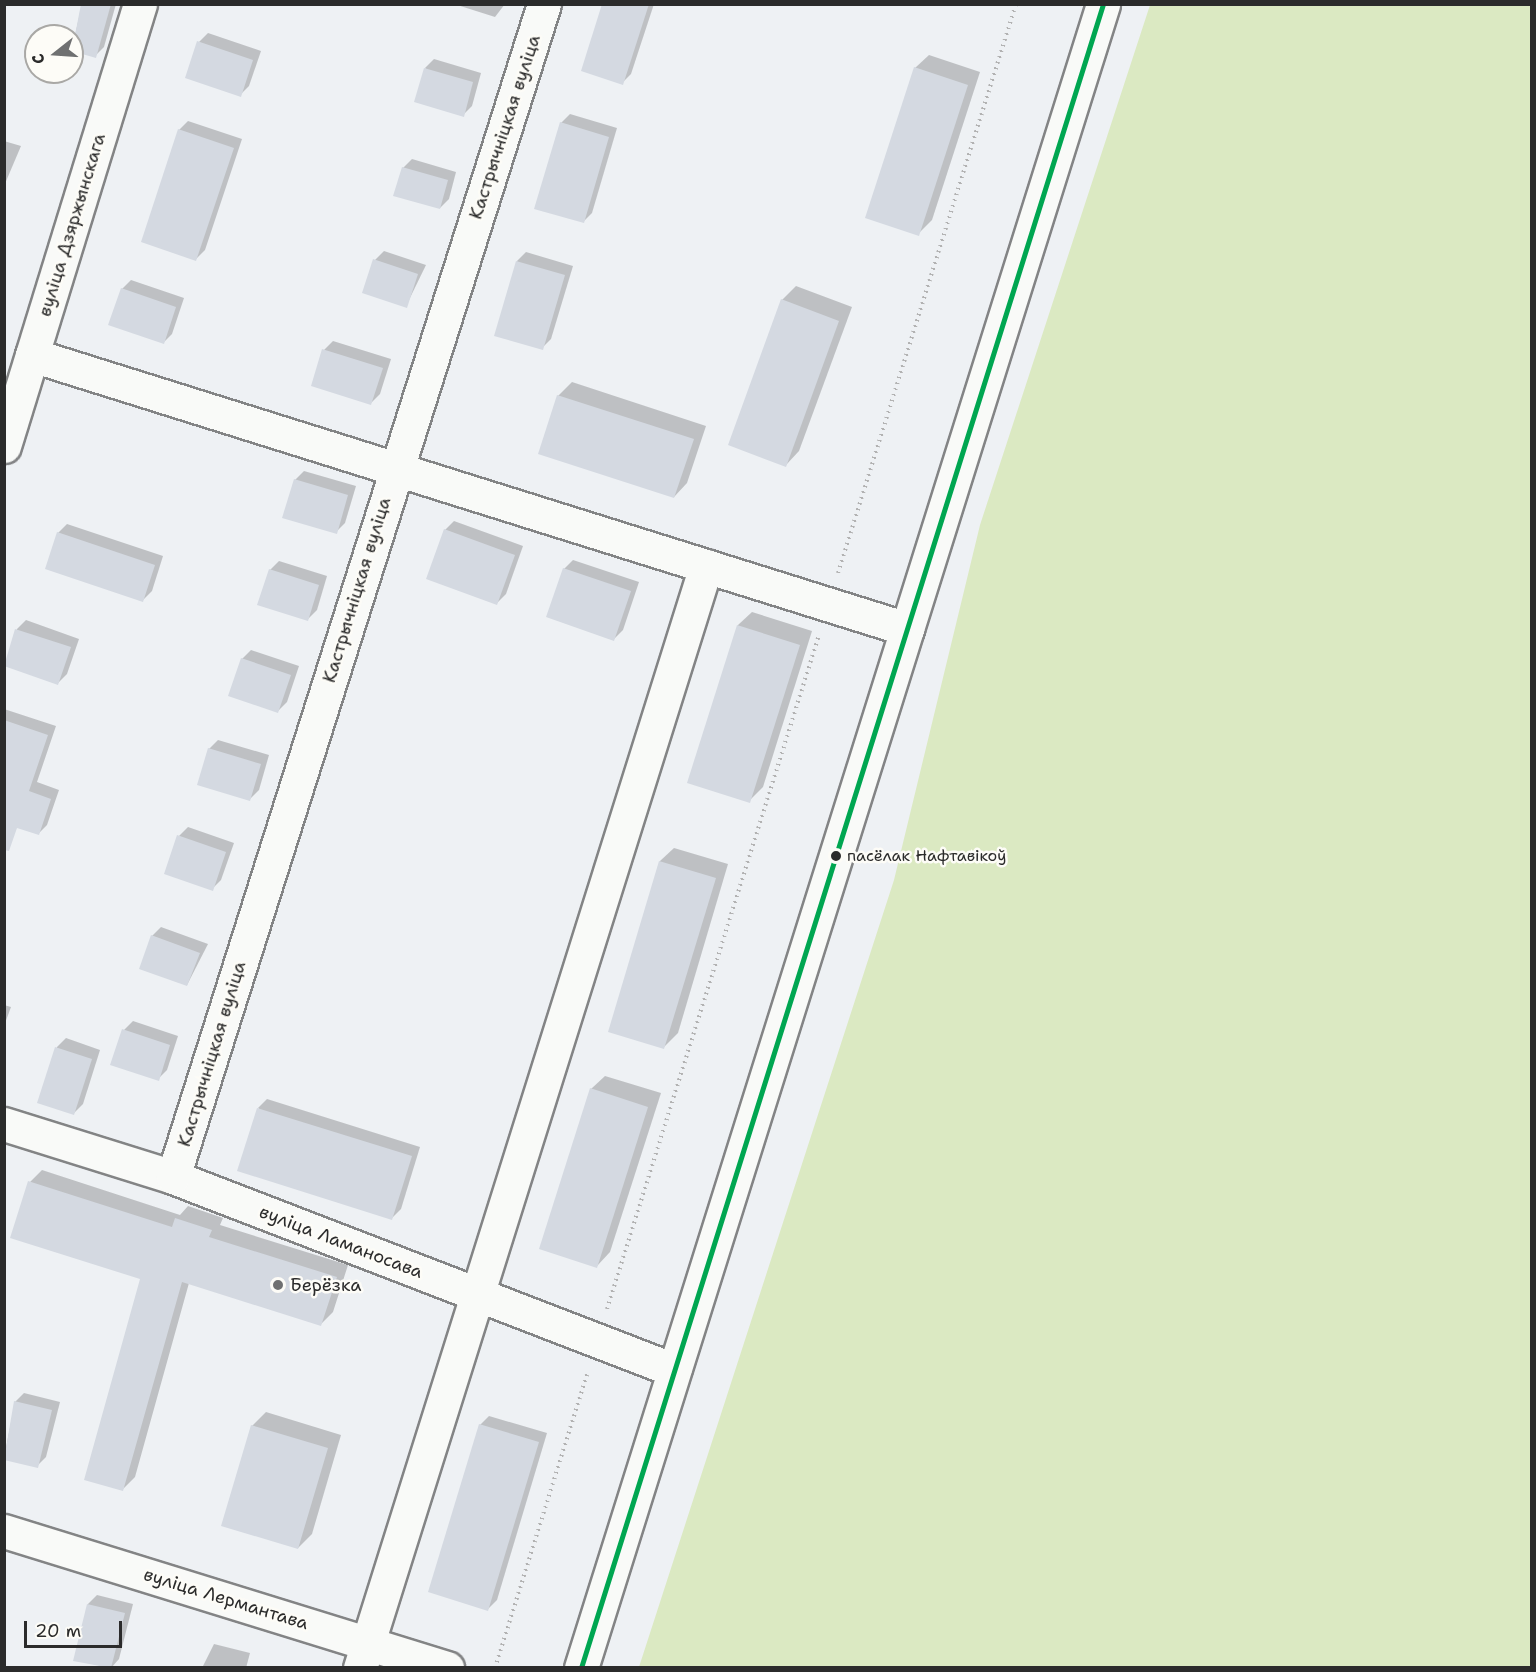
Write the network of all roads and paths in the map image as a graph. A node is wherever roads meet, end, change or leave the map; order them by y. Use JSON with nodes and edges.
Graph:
{"nodes":[{"id":1,"x":140,"y":4,"type":"edge"},
{"id":2,"x":544,"y":4,"type":"edge"},
{"id":3,"x":1016,"y":4,"type":"edge"},
{"id":4,"x":1103,"y":4,"type":"edge"},
{"id":5,"x":32,"y":355,"type":"junction"},
{"id":6,"x":4,"y":446,"type":"edge"},
{"id":7,"x":395,"y":469,"type":"junction"},
{"id":8,"x":706,"y":566,"type":"junction"},
{"id":9,"x":828,"y":604,"type":"junction"},
{"id":10,"x":907,"y":629,"type":"junction"},
{"id":11,"x":4,"y":1124,"type":"edge"},
{"id":12,"x":173,"y":1177,"type":"junction"},
{"id":13,"x":477,"y":1294,"type":"junction"},
{"id":14,"x":597,"y":1341,"type":"junction"},
{"id":15,"x":674,"y":1370,"type":"junction"},
{"id":16,"x":4,"y":1531,"type":"edge"},
{"id":17,"x":364,"y":1655,"type":"edge"},
{"id":18,"x":447,"y":1668,"type":"edge"},
{"id":19,"x":495,"y":1668,"type":"edge"},
{"id":20,"x":581,"y":1668,"type":"edge"}],
"edges":[{"from":1,"to":5,"type":"street","name":"вуліца Дзяржынскага"},
{"from":2,"to":7,"type":"street","name":"Кастрычніцкая вуліца"},
{"from":3,"to":9,"type":"path"},
{"from":4,"to":10,"type":"street"},
{"from":5,"to":6,"type":"street","name":"вуліца Дзяржынскага"},
{"from":5,"to":7,"type":"street"},
{"from":7,"to":8,"type":"street"},
{"from":7,"to":12,"type":"street","name":"Кастрычніцкая вуліца"},
{"from":8,"to":9,"type":"street"},
{"from":8,"to":13,"type":"street"},
{"from":9,"to":10,"type":"street"},
{"from":9,"to":14,"type":"path"},
{"from":10,"to":15,"type":"street"},
{"from":11,"to":12,"type":"street","name":"вуліца Ламаносава"},
{"from":12,"to":13,"type":"street","name":"вуліца Ламаносава"},
{"from":13,"to":14,"type":"street","name":"вуліца Ламаносава"},
{"from":13,"to":17,"type":"street"},
{"from":14,"to":15,"type":"street","name":"вуліца Ламаносава"},
{"from":14,"to":19,"type":"path"},
{"from":15,"to":20,"type":"street"},
{"from":16,"to":17,"type":"street","name":"вуліца Лермантава"},
{"from":17,"to":18,"type":"street","name":"вуліца Лермантава"}]}
